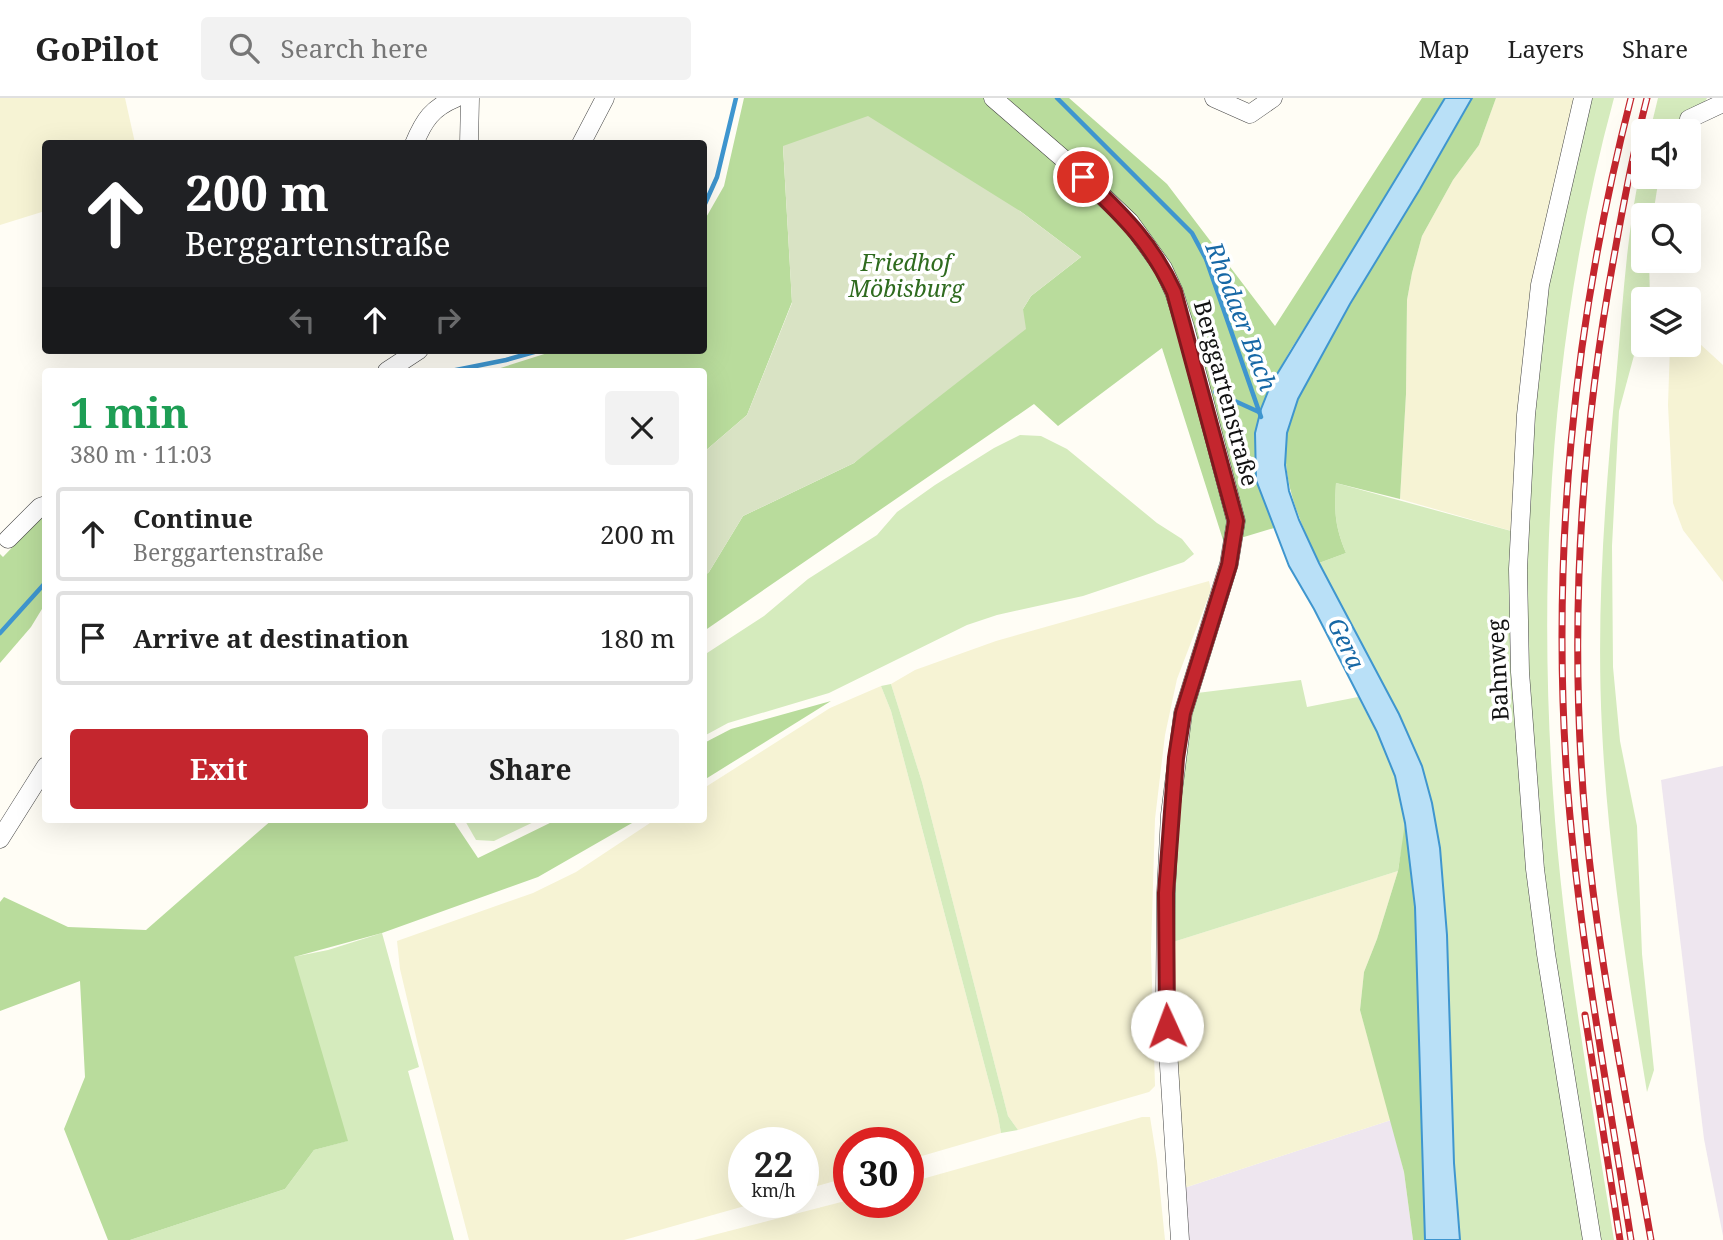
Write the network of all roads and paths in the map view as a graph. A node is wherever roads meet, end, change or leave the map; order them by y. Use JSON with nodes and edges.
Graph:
{"nodes":[{"id":1,"x":456,"y":98,"type":"edge"},
{"id":2,"x":470,"y":98,"type":"edge"},
{"id":3,"x":605,"y":98,"type":"edge"},
{"id":4,"x":993,"y":98,"type":"edge"},
{"id":5,"x":1214,"y":98,"type":"edge"},
{"id":6,"x":1273,"y":98,"type":"edge"},
{"id":7,"x":1583,"y":98,"type":"edge"},
{"id":8,"x":1723,"y":103,"type":"edge"},
{"id":9,"x":1689,"y":119,"type":"dead end"},
{"id":10,"x":416,"y":140,"type":"edge"},
{"id":11,"x":469,"y":140,"type":"edge"},
{"id":12,"x":583,"y":140,"type":"edge"},
{"id":13,"x":403,"y":355,"type":"edge"},
{"id":14,"x":390,"y":368,"type":"edge"},
{"id":15,"x":42,"y":506,"type":"edge"},
{"id":16,"x":8,"y":539,"type":"dead end"},
{"id":17,"x":42,"y":772,"type":"edge"},
{"id":18,"x":0,"y":839,"type":"edge"},
{"id":19,"x":1180,"y":1240,"type":"edge"},
{"id":20,"x":1591,"y":1240,"type":"edge"}],
"edges":[{"from":1,"to":10,"type":"street"},
{"from":2,"to":11,"type":"street"},
{"from":3,"to":12,"type":"street"},
{"from":4,"to":19,"type":"street","name":"Berggartenstraße"},
{"from":5,"to":6,"type":"street"},
{"from":7,"to":20,"type":"street","name":"Bahnweg"},
{"from":8,"to":9,"type":"street"},
{"from":13,"to":14,"type":"street"},
{"from":15,"to":16,"type":"street"},
{"from":17,"to":18,"type":"street"}]}
